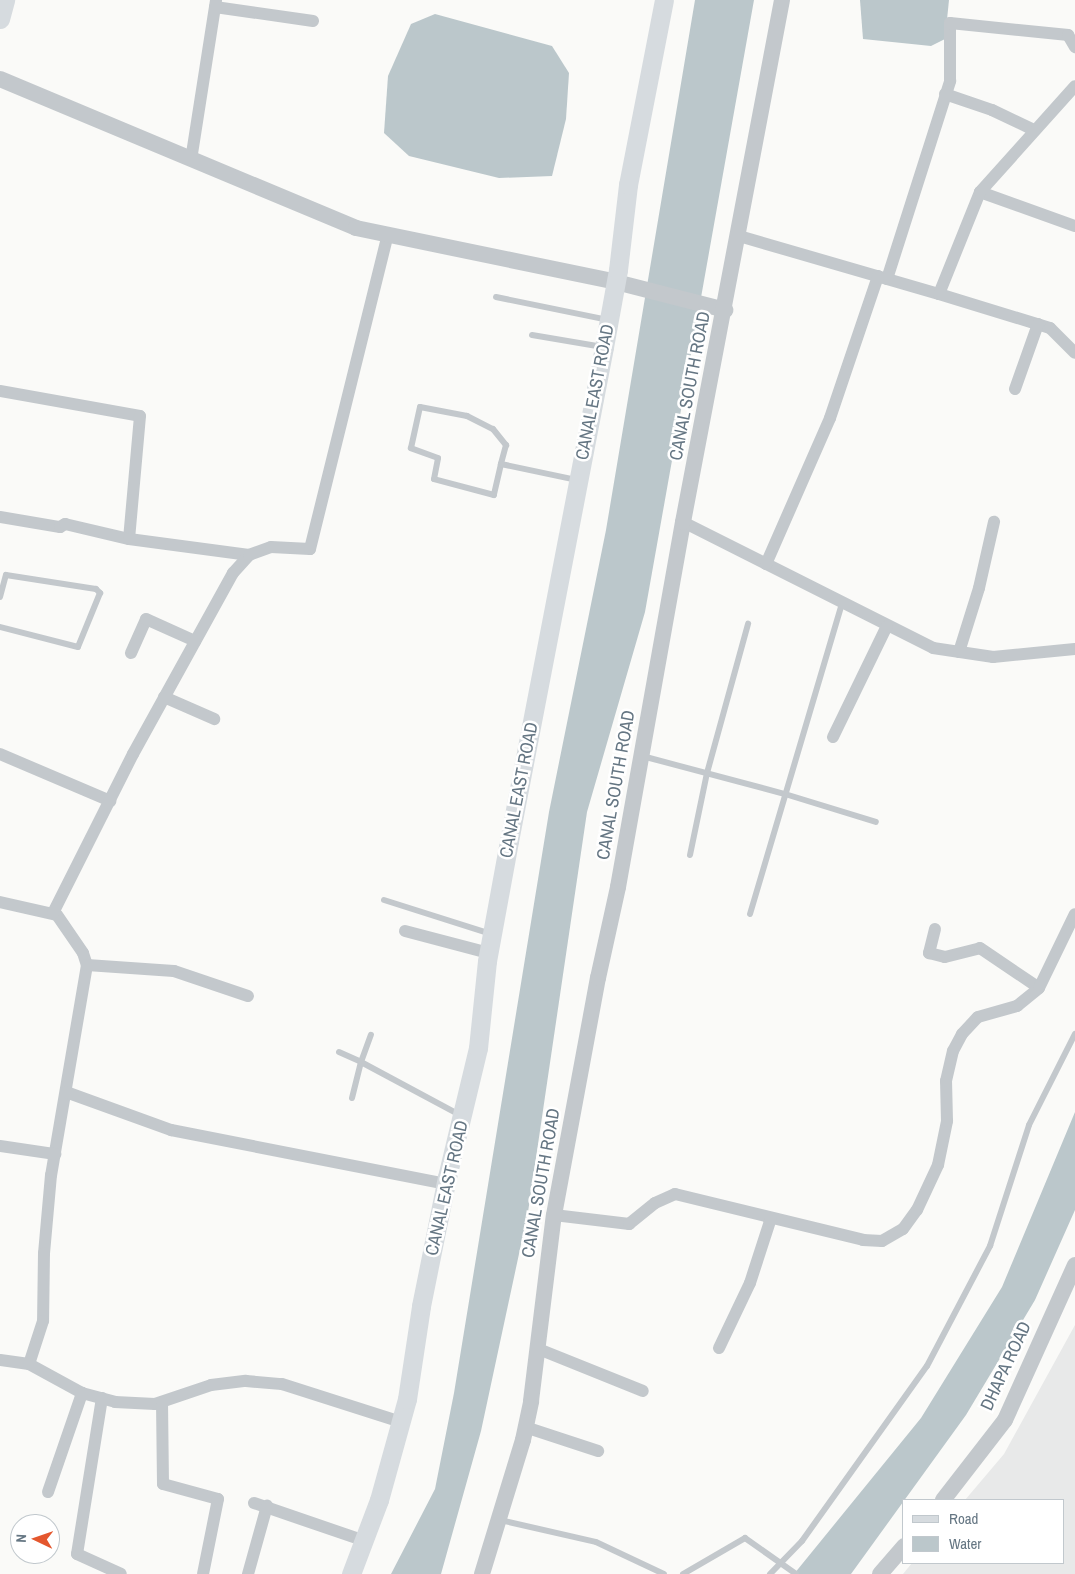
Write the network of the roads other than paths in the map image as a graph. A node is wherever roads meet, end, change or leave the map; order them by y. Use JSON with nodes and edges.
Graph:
{"nodes":[{"id":1,"x":5,"y":0,"type":"edge"},
{"id":2,"x":664,"y":0,"type":"edge"},
{"id":3,"x":782,"y":0,"type":"edge"},
{"id":4,"x":216,"y":4,"type":"edge"},
{"id":5,"x":0,"y":19,"type":"edge"},
{"id":6,"x":313,"y":21,"type":"dead end"},
{"id":7,"x":1075,"y":47,"type":"edge"},
{"id":8,"x":0,"y":79,"type":"edge"},
{"id":9,"x":1075,"y":86,"type":"edge"},
{"id":10,"x":946,"y":94,"type":"junction"},
{"id":11,"x":1034,"y":130,"type":"junction"},
{"id":12,"x":191,"y":160,"type":"junction"},
{"id":13,"x":980,"y":192,"type":"junction"},
{"id":14,"x":1075,"y":226,"type":"edge"},
{"id":15,"x":388,"y":234,"type":"junction"},
{"id":16,"x":739,"y":236,"type":"junction"},
{"id":17,"x":883,"y":278,"type":"junction"},
{"id":18,"x":616,"y":282,"type":"junction"},
{"id":19,"x":939,"y":294,"type":"junction"},
{"id":20,"x":496,"y":297,"type":"dead end"},
{"id":21,"x":725,"y":310,"type":"junction"},
{"id":22,"x":609,"y":320,"type":"junction"},
{"id":23,"x":1038,"y":324,"type":"junction"},
{"id":24,"x":532,"y":335,"type":"dead end"},
{"id":25,"x":604,"y":347,"type":"junction"},
{"id":26,"x":1075,"y":353,"type":"edge"},
{"id":27,"x":1015,"y":389,"type":"dead end"},
{"id":28,"x":0,"y":391,"type":"edge"},
{"id":29,"x":501,"y":464,"type":"junction"},
{"id":30,"x":578,"y":480,"type":"junction"},
{"id":31,"x":0,"y":517,"type":"edge"},
{"id":32,"x":683,"y":522,"type":"junction"},
{"id":33,"x":994,"y":522,"type":"dead end"},
{"id":34,"x":129,"y":539,"type":"junction"},
{"id":35,"x":249,"y":555,"type":"junction"},
{"id":36,"x":766,"y":564,"type":"junction"},
{"id":37,"x":3,"y":574,"type":"edge"},
{"id":38,"x":0,"y":596,"type":"edge"},
{"id":39,"x":842,"y":603,"type":"junction"},
{"id":40,"x":748,"y":624,"type":"dead end"},
{"id":41,"x":888,"y":626,"type":"junction"},
{"id":42,"x":0,"y":627,"type":"edge"},
{"id":43,"x":195,"y":641,"type":"junction"},
{"id":44,"x":1075,"y":649,"type":"edge"},
{"id":45,"x":958,"y":652,"type":"junction"},
{"id":46,"x":131,"y":653,"type":"dead end"},
{"id":47,"x":164,"y":697,"type":"junction"},
{"id":48,"x":214,"y":719,"type":"dead end"},
{"id":49,"x":833,"y":737,"type":"dead end"},
{"id":50,"x":0,"y":754,"type":"edge"},
{"id":51,"x":641,"y":756,"type":"junction"},
{"id":52,"x":707,"y":773,"type":"junction"},
{"id":53,"x":785,"y":794,"type":"junction"},
{"id":54,"x":110,"y":801,"type":"junction"},
{"id":55,"x":876,"y":822,"type":"dead end"},
{"id":56,"x":690,"y":856,"type":"dead end"},
{"id":57,"x":384,"y":900,"type":"dead end"},
{"id":58,"x":0,"y":902,"type":"edge"},
{"id":59,"x":54,"y":913,"type":"junction"},
{"id":60,"x":750,"y":914,"type":"dead end"},
{"id":61,"x":1075,"y":914,"type":"edge"},
{"id":62,"x":935,"y":929,"type":"dead end"},
{"id":63,"x":405,"y":931,"type":"dead end"},
{"id":64,"x":491,"y":944,"type":"junction"},
{"id":65,"x":86,"y":965,"type":"junction"},
{"id":66,"x":1039,"y":988,"type":"junction"},
{"id":67,"x":248,"y":996,"type":"dead end"},
{"id":68,"x":1075,"y":1034,"type":"edge"},
{"id":69,"x":371,"y":1035,"type":"dead end"},
{"id":70,"x":339,"y":1052,"type":"dead end"},
{"id":71,"x":360,"y":1062,"type":"junction"},
{"id":72,"x":66,"y":1092,"type":"junction"},
{"id":73,"x":352,"y":1098,"type":"dead end"},
{"id":74,"x":464,"y":1117,"type":"junction"},
{"id":75,"x":0,"y":1146,"type":"edge"},
{"id":76,"x":55,"y":1154,"type":"junction"},
{"id":77,"x":446,"y":1184,"type":"junction"},
{"id":78,"x":554,"y":1214,"type":"junction"},
{"id":79,"x":771,"y":1218,"type":"junction"},
{"id":80,"x":1075,"y":1265,"type":"edge"},
{"id":81,"x":536,"y":1348,"type":"junction"},
{"id":82,"x":719,"y":1348,"type":"dead end"},
{"id":83,"x":0,"y":1360,"type":"edge"},
{"id":84,"x":29,"y":1364,"type":"junction"},
{"id":85,"x":643,"y":1391,"type":"dead end"},
{"id":86,"x":82,"y":1393,"type":"junction"},
{"id":87,"x":102,"y":1398,"type":"junction"},
{"id":88,"x":162,"y":1402,"type":"junction"},
{"id":89,"x":401,"y":1422,"type":"junction"},
{"id":90,"x":525,"y":1428,"type":"junction"},
{"id":91,"x":598,"y":1451,"type":"dead end"},
{"id":92,"x":48,"y":1492,"type":"dead end"},
{"id":93,"x":944,"y":1499,"type":"edge"},
{"id":94,"x":254,"y":1503,"type":"dead end"},
{"id":95,"x":267,"y":1506,"type":"junction"},
{"id":96,"x":498,"y":1520,"type":"junction"},
{"id":97,"x":362,"y":1540,"type":"junction"},
{"id":98,"x":902,"y":1548,"type":"edge"},
{"id":99,"x":780,"y":1562,"type":"junction"},
{"id":100,"x":121,"y":1574,"type":"edge"},
{"id":101,"x":203,"y":1574,"type":"edge"},
{"id":102,"x":248,"y":1574,"type":"edge"},
{"id":103,"x":351,"y":1574,"type":"edge"},
{"id":104,"x":482,"y":1574,"type":"edge"},
{"id":105,"x":664,"y":1574,"type":"edge"},
{"id":106,"x":683,"y":1574,"type":"edge"},
{"id":107,"x":770,"y":1574,"type":"edge"},
{"id":108,"x":796,"y":1574,"type":"edge"},
{"id":109,"x":880,"y":1574,"type":"edge"}],
"edges":[{"from":1,"to":5,"type":"main road"},
{"from":2,"to":18,"type":"main road","name":"CANAL EAST ROAD"},
{"from":3,"to":16,"type":"street","name":"CANAL SOUTH ROAD"},
{"from":4,"to":6,"type":"street"},
{"from":4,"to":12,"type":"street"},
{"from":7,"to":10,"type":"street"},
{"from":8,"to":12,"type":"street"},
{"from":9,"to":11,"type":"street"},
{"from":10,"to":11,"type":"street"},
{"from":10,"to":17,"type":"street"},
{"from":11,"to":13,"type":"street"},
{"from":12,"to":15,"type":"street"},
{"from":13,"to":14,"type":"street"},
{"from":13,"to":19,"type":"street"},
{"from":15,"to":18,"type":"street"},
{"from":15,"to":35,"type":"street"},
{"from":16,"to":17,"type":"street"},
{"from":16,"to":21,"type":"street","name":"CANAL SOUTH ROAD"},
{"from":17,"to":19,"type":"street"},
{"from":17,"to":36,"type":"street"},
{"from":18,"to":21,"type":"street"},
{"from":18,"to":22,"type":"main road","name":"CANAL EAST ROAD"},
{"from":19,"to":23,"type":"street"},
{"from":20,"to":22,"type":"lane"},
{"from":21,"to":32,"type":"street","name":"CANAL SOUTH ROAD"},
{"from":22,"to":25,"type":"main road","name":"CANAL EAST ROAD"},
{"from":23,"to":26,"type":"street"},
{"from":23,"to":27,"type":"street"},
{"from":24,"to":25,"type":"lane"},
{"from":25,"to":30,"type":"main road","name":"CANAL EAST ROAD"},
{"from":28,"to":34,"type":"street"},
{"from":29,"to":29,"type":"lane"},
{"from":29,"to":30,"type":"lane"},
{"from":30,"to":64,"type":"main road","name":"CANAL EAST ROAD"},
{"from":31,"to":34,"type":"street"},
{"from":32,"to":36,"type":"street"},
{"from":32,"to":51,"type":"street","name":"CANAL SOUTH ROAD"},
{"from":33,"to":45,"type":"street"},
{"from":34,"to":35,"type":"street"},
{"from":35,"to":43,"type":"street"},
{"from":36,"to":39,"type":"street"},
{"from":37,"to":38,"type":"lane"},
{"from":37,"to":42,"type":"lane"},
{"from":39,"to":41,"type":"street"},
{"from":39,"to":53,"type":"lane"},
{"from":40,"to":52,"type":"lane"},
{"from":41,"to":45,"type":"street"},
{"from":41,"to":49,"type":"street"},
{"from":43,"to":46,"type":"street"},
{"from":43,"to":47,"type":"street"},
{"from":44,"to":45,"type":"street"},
{"from":47,"to":48,"type":"street"},
{"from":47,"to":54,"type":"street"},
{"from":50,"to":54,"type":"street"},
{"from":51,"to":52,"type":"lane"},
{"from":51,"to":78,"type":"street","name":"CANAL SOUTH ROAD"},
{"from":52,"to":53,"type":"lane"},
{"from":52,"to":56,"type":"lane"},
{"from":53,"to":55,"type":"lane"},
{"from":53,"to":60,"type":"lane"},
{"from":54,"to":59,"type":"street"},
{"from":57,"to":64,"type":"lane"},
{"from":58,"to":59,"type":"street"},
{"from":59,"to":65,"type":"street"},
{"from":61,"to":66,"type":"street"},
{"from":62,"to":66,"type":"street"},
{"from":63,"to":64,"type":"street"},
{"from":64,"to":74,"type":"main road","name":"CANAL EAST ROAD"},
{"from":65,"to":67,"type":"street"},
{"from":65,"to":72,"type":"street"},
{"from":66,"to":79,"type":"street"},
{"from":68,"to":99,"type":"lane"},
{"from":69,"to":71,"type":"lane"},
{"from":70,"to":71,"type":"lane"},
{"from":71,"to":73,"type":"lane"},
{"from":71,"to":74,"type":"lane"},
{"from":72,"to":76,"type":"street"},
{"from":72,"to":77,"type":"street"},
{"from":74,"to":77,"type":"main road","name":"CANAL EAST ROAD"},
{"from":75,"to":76,"type":"street"},
{"from":76,"to":84,"type":"street"},
{"from":77,"to":89,"type":"main road","name":"CANAL EAST ROAD"},
{"from":78,"to":79,"type":"street"},
{"from":78,"to":81,"type":"street","name":"CANAL SOUTH ROAD"},
{"from":79,"to":82,"type":"street"},
{"from":80,"to":93,"type":"street","name":"DHAPA ROAD"},
{"from":81,"to":85,"type":"street"},
{"from":81,"to":90,"type":"street","name":"CANAL SOUTH ROAD"},
{"from":83,"to":84,"type":"street"},
{"from":84,"to":86,"type":"street"},
{"from":86,"to":87,"type":"street"},
{"from":86,"to":92,"type":"street"},
{"from":87,"to":88,"type":"street"},
{"from":87,"to":100,"type":"street"},
{"from":88,"to":89,"type":"street"},
{"from":88,"to":101,"type":"street"},
{"from":89,"to":97,"type":"main road","name":"CANAL EAST ROAD"},
{"from":90,"to":91,"type":"street"},
{"from":90,"to":96,"type":"street","name":"CANAL SOUTH ROAD"},
{"from":94,"to":95,"type":"street"},
{"from":95,"to":97,"type":"street"},
{"from":95,"to":102,"type":"street"},
{"from":96,"to":104,"type":"street","name":"CANAL SOUTH ROAD"},
{"from":96,"to":105,"type":"lane"},
{"from":97,"to":103,"type":"main road","name":"CANAL EAST ROAD"},
{"from":98,"to":109,"type":"street"},
{"from":99,"to":106,"type":"lane"},
{"from":99,"to":107,"type":"lane"},
{"from":99,"to":108,"type":"lane"}]}
